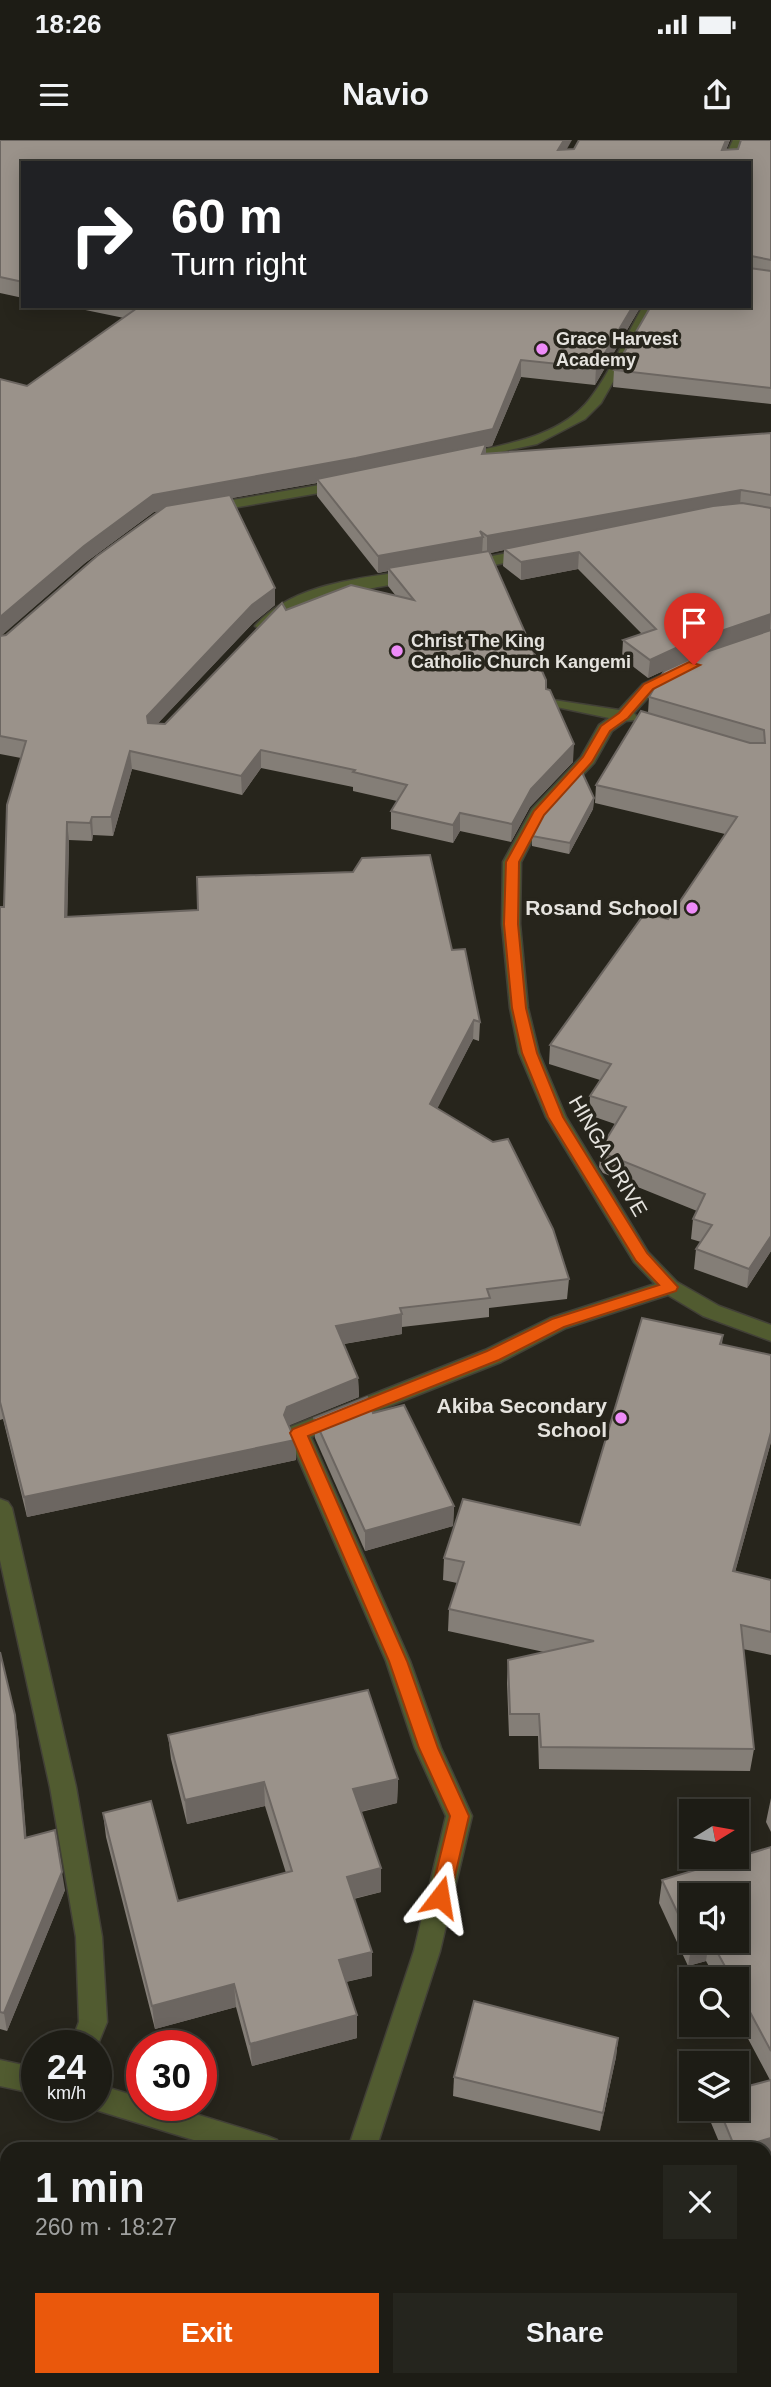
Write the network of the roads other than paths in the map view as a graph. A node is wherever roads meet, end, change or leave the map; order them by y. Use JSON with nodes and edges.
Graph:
{"nodes":[{"id":1,"x":739,"y":140,"type":"edge"},
{"id":2,"x":728,"y":161,"type":"edge"},
{"id":3,"x":649,"y":308,"type":"edge"},
{"id":4,"x":449,"y":462,"type":"edge"},
{"id":5,"x":357,"y":482,"type":"edge"},
{"id":6,"x":189,"y":512,"type":"edge"},
{"id":7,"x":549,"y":550,"type":"edge"},
{"id":8,"x":455,"y":568,"type":"edge"},
{"id":9,"x":428,"y":573,"type":"edge"},
{"id":10,"x":252,"y":637,"type":"edge"},
{"id":11,"x":705,"y":661,"type":"edge"},
{"id":12,"x":553,"y":702,"type":"edge"},
{"id":13,"x":623,"y":716,"type":"junction"},
{"id":14,"x":650,"y":724,"type":"edge"},
{"id":15,"x":670,"y":1287,"type":"junction"},
{"id":16,"x":771,"y":1333,"type":"edge"},
{"id":17,"x":0,"y":1508,"type":"edge"},
{"id":18,"x":90,"y":2030,"type":"edge"},
{"id":19,"x":0,"y":2073,"type":"edge"},
{"id":20,"x":21,"y":2078,"type":"edge"},
{"id":21,"x":112,"y":2102,"type":"edge"},
{"id":22,"x":244,"y":2142,"type":"edge"},
{"id":23,"x":364,"y":2142,"type":"edge"}],
"edges":[{"from":1,"to":2,"type":"street"},
{"from":3,"to":4,"type":"street"},
{"from":5,"to":6,"type":"street"},
{"from":7,"to":8,"type":"street"},
{"from":9,"to":10,"type":"street"},
{"from":11,"to":13,"type":"street","name":"HINGA DRIVE"},
{"from":12,"to":13,"type":"street"},
{"from":13,"to":14,"type":"street"},
{"from":13,"to":15,"type":"street","name":"HINGA DRIVE"},
{"from":15,"to":16,"type":"street","name":"HINGA DRIVE"},
{"from":15,"to":23,"type":"street"},
{"from":17,"to":18,"type":"street"},
{"from":19,"to":20,"type":"street"},
{"from":21,"to":22,"type":"street"}]}
